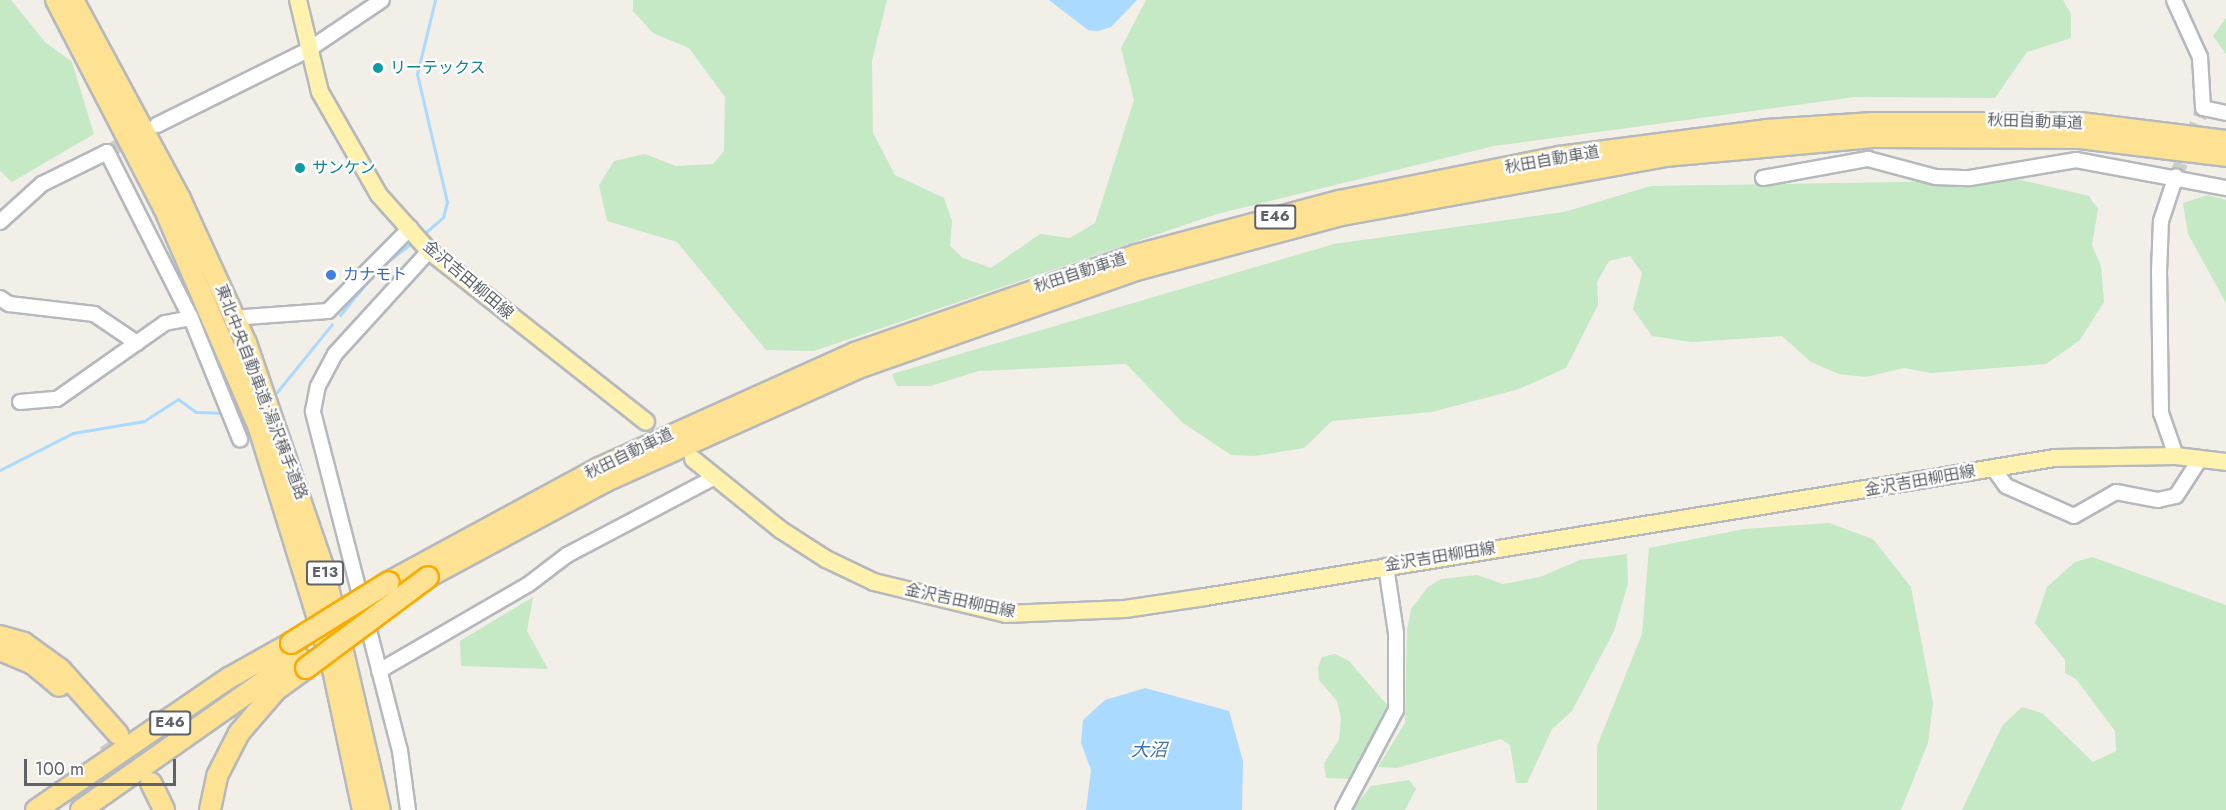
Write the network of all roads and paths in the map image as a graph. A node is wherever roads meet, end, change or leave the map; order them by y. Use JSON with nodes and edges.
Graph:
{"nodes":[{"id":1,"x":56,"y":0,"type":"edge"},
{"id":2,"x":73,"y":0,"type":"edge"},
{"id":3,"x":298,"y":0,"type":"edge"},
{"id":4,"x":382,"y":0,"type":"edge"},
{"id":5,"x":2174,"y":0,"type":"edge"},
{"id":6,"x":308,"y":50,"type":"junction"},
{"id":7,"x":2226,"y":113,"type":"edge"},
{"id":8,"x":158,"y":125,"type":"dead end"},
{"id":9,"x":2226,"y":141,"type":"edge"},
{"id":10,"x":2226,"y":156,"type":"edge"},
{"id":11,"x":2176,"y":176,"type":"junction"},
{"id":12,"x":1763,"y":178,"type":"dead end"},
{"id":13,"x":2226,"y":188,"type":"edge"},
{"id":14,"x":0,"y":222,"type":"edge"},
{"id":15,"x":410,"y":228,"type":"junction"},
{"id":16,"x":429,"y":251,"type":"junction"},
{"id":17,"x":0,"y":298,"type":"edge"},
{"id":18,"x":245,"y":317,"type":"dead end"},
{"id":19,"x":191,"y":318,"type":"junction"},
{"id":20,"x":137,"y":343,"type":"junction"},
{"id":21,"x":20,"y":402,"type":"dead end"},
{"id":22,"x":646,"y":422,"type":"dead end"},
{"id":23,"x":240,"y":439,"type":"dead end"},
{"id":24,"x":2175,"y":456,"type":"junction"},
{"id":25,"x":693,"y":459,"type":"dead end"},
{"id":26,"x":2200,"y":459,"type":"junction"},
{"id":27,"x":2226,"y":462,"type":"edge"},
{"id":28,"x":1993,"y":468,"type":"junction"},
{"id":29,"x":715,"y":477,"type":"junction"},
{"id":30,"x":1386,"y":566,"type":"junction"},
{"id":31,"x":0,"y":636,"type":"edge"},
{"id":32,"x":0,"y":650,"type":"edge"},
{"id":33,"x":298,"y":656,"type":"junction"},
{"id":34,"x":379,"y":671,"type":"junction"},
{"id":35,"x":36,"y":810,"type":"edge"},
{"id":36,"x":54,"y":810,"type":"edge"},
{"id":37,"x":81,"y":810,"type":"edge"},
{"id":38,"x":148,"y":810,"type":"edge"},
{"id":39,"x":164,"y":810,"type":"edge"},
{"id":40,"x":210,"y":810,"type":"edge"},
{"id":41,"x":363,"y":810,"type":"edge"},
{"id":42,"x":380,"y":810,"type":"edge"},
{"id":43,"x":408,"y":810,"type":"edge"},
{"id":44,"x":1343,"y":810,"type":"edge"}],
"edges":[{"from":1,"to":41,"type":"highway","name":"東北中央自動車道;湯沢横手道路","number":"E13"},
{"from":2,"to":42,"type":"highway","name":"東北中央自動車道;湯沢横手道路","number":"E13"},
{"from":3,"to":6,"type":"main road","name":"金沢吉田柳田線"},
{"from":4,"to":6,"type":"street"},
{"from":5,"to":7,"type":"street"},
{"from":6,"to":8,"type":"street"},
{"from":6,"to":15,"type":"main road","name":"金沢吉田柳田線"},
{"from":9,"to":33,"type":"highway","name":"秋田自動車道","number":"E46","bridge":true},
{"from":10,"to":33,"type":"highway","name":"秋田自動車道","number":"E46","bridge":true},
{"from":11,"to":12,"type":"street"},
{"from":11,"to":13,"type":"street"},
{"from":11,"to":24,"type":"street"},
{"from":14,"to":19,"type":"street"},
{"from":15,"to":16,"type":"main road","name":"金沢吉田柳田線"},
{"from":15,"to":18,"type":"street"},
{"from":16,"to":22,"type":"main road","name":"金沢吉田柳田線"},
{"from":16,"to":34,"type":"street"},
{"from":17,"to":20,"type":"street"},
{"from":19,"to":20,"type":"street"},
{"from":19,"to":23,"type":"street"},
{"from":20,"to":21,"type":"street"},
{"from":24,"to":26,"type":"main road","name":"金沢吉田柳田線"},
{"from":24,"to":28,"type":"main road","name":"金沢吉田柳田線"},
{"from":25,"to":29,"type":"main road","name":"金沢吉田柳田線"},
{"from":26,"to":27,"type":"main road","name":"金沢吉田柳田線"},
{"from":26,"to":28,"type":"street"},
{"from":28,"to":30,"type":"main road","name":"金沢吉田柳田線"},
{"from":29,"to":30,"type":"main road","name":"金沢吉田柳田線"},
{"from":29,"to":34,"type":"street"},
{"from":30,"to":44,"type":"street"},
{"from":31,"to":32,"type":"highway"},
{"from":33,"to":35,"type":"highway"},
{"from":33,"to":36,"type":"highway","name":"秋田自動車道","number":"E46"},
{"from":33,"to":37,"type":"highway","name":"秋田自動車道","number":"E46"},
{"from":33,"to":40,"type":"highway"},
{"from":34,"to":43,"type":"street"},
{"from":38,"to":39,"type":"highway"}]}
